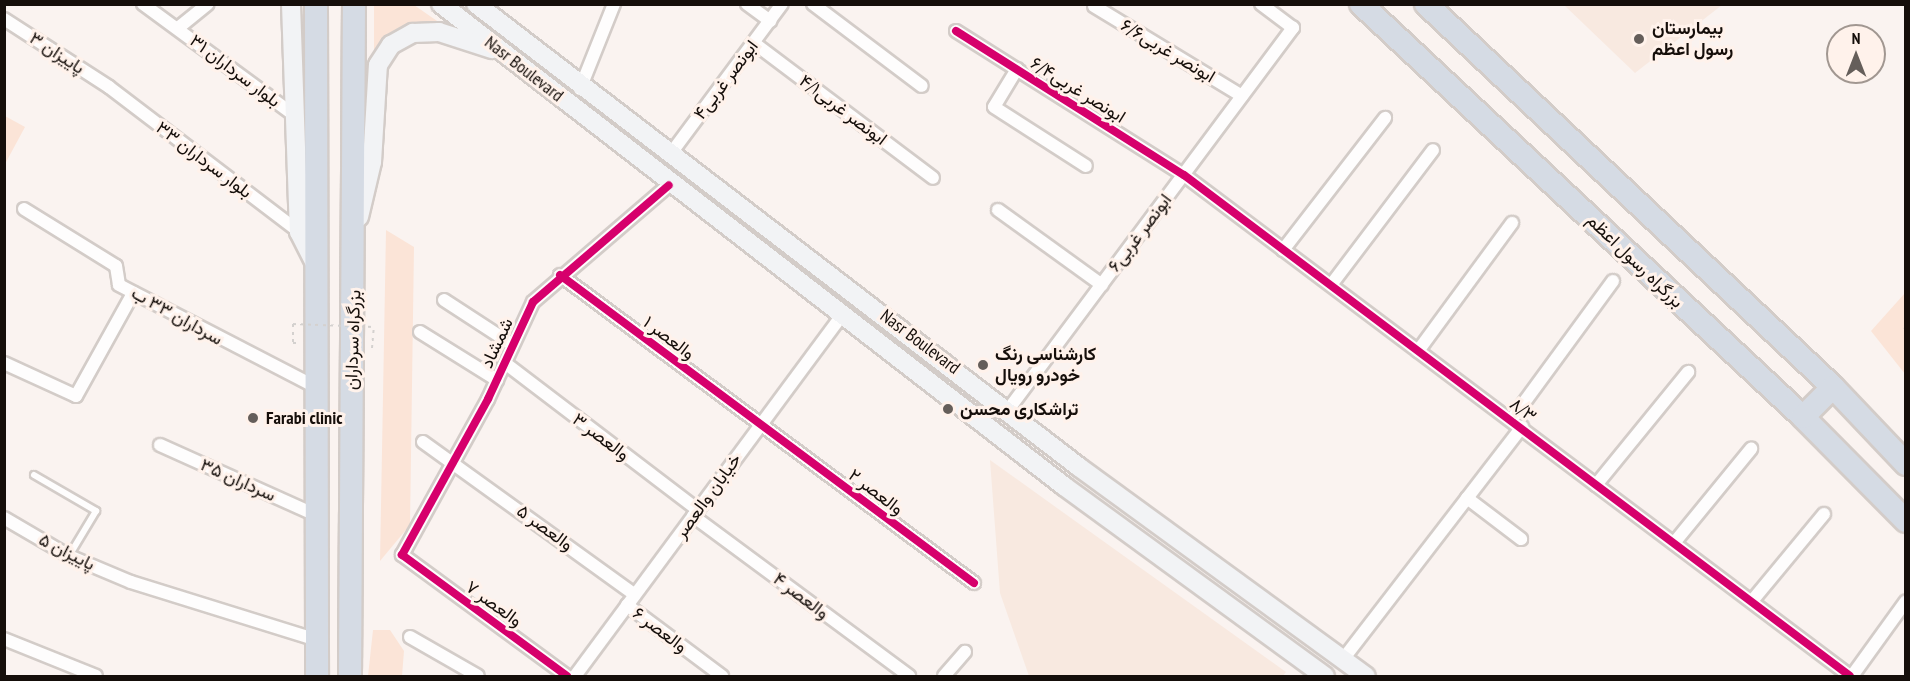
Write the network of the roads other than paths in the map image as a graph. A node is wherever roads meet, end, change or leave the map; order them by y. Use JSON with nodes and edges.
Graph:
{"nodes":[{"id":1,"x":143,"y":4,"type":"edge"},
{"id":2,"x":208,"y":4,"type":"edge"},
{"id":3,"x":291,"y":4,"type":"edge"},
{"id":4,"x":316,"y":4,"type":"edge"},
{"id":5,"x":354,"y":4,"type":"edge"},
{"id":6,"x":441,"y":4,"type":"edge"},
{"id":7,"x":476,"y":4,"type":"edge"},
{"id":8,"x":492,"y":4,"type":"edge"},
{"id":9,"x":614,"y":4,"type":"edge"},
{"id":10,"x":747,"y":4,"type":"edge"},
{"id":11,"x":782,"y":4,"type":"edge"},
{"id":12,"x":813,"y":4,"type":"edge"},
{"id":13,"x":1262,"y":4,"type":"edge"},
{"id":14,"x":1361,"y":4,"type":"edge"},
{"id":15,"x":1426,"y":4,"type":"edge"},
{"id":16,"x":1094,"y":6,"type":"edge"},
{"id":17,"x":4,"y":20,"type":"edge"},
{"id":18,"x":770,"y":21,"type":"junction"},
{"id":19,"x":178,"y":28,"type":"junction"},
{"id":20,"x":956,"y":31,"type":"dead end"},
{"id":21,"x":516,"y":36,"type":"junction"},
{"id":22,"x":754,"y":43,"type":"junction"},
{"id":23,"x":503,"y":52,"type":"junction"},
{"id":24,"x":1017,"y":69,"type":"junction"},
{"id":25,"x":922,"y":86,"type":"dead end"},
{"id":26,"x":109,"y":87,"type":"joint"},
{"id":27,"x":580,"y":89,"type":"junction"},
{"id":28,"x":1242,"y":96,"type":"junction"},
{"id":29,"x":293,"y":114,"type":"junction"},
{"id":30,"x":1384,"y":118,"type":"dead end"},
{"id":31,"x":1434,"y":150,"type":"dead end"},
{"id":32,"x":669,"y":156,"type":"junction"},
{"id":33,"x":1086,"y":166,"type":"dead end"},
{"id":34,"x":1184,"y":175,"type":"junction"},
{"id":35,"x":933,"y":178,"type":"dead end"},
{"id":36,"x":669,"y":185,"type":"junction"},
{"id":37,"x":24,"y":209,"type":"dead end"},
{"id":38,"x":998,"y":210,"type":"dead end"},
{"id":39,"x":1512,"y":223,"type":"dead end"},
{"id":40,"x":357,"y":228,"type":"junction"},
{"id":41,"x":299,"y":232,"type":"junction"},
{"id":42,"x":1283,"y":250,"type":"junction"},
{"id":43,"x":315,"y":264,"type":"junction"},
{"id":44,"x":560,"y":275,"type":"junction"},
{"id":45,"x":1613,"y":281,"type":"dead end"},
{"id":46,"x":1102,"y":285,"type":"junction"},
{"id":47,"x":1331,"y":285,"type":"junction"},
{"id":48,"x":133,"y":293,"type":"junction"},
{"id":49,"x":444,"y":300,"type":"dead end"},
{"id":50,"x":842,"y":315,"type":"junction"},
{"id":51,"x":420,"y":332,"type":"dead end"},
{"id":52,"x":513,"y":345,"type":"junction"},
{"id":53,"x":1418,"y":351,"type":"junction"},
{"id":54,"x":4,"y":363,"type":"edge"},
{"id":55,"x":505,"y":363,"type":"junction"},
{"id":56,"x":1688,"y":372,"type":"dead end"},
{"id":57,"x":497,"y":380,"type":"junction"},
{"id":58,"x":316,"y":387,"type":"junction"},
{"id":59,"x":1833,"y":387,"type":"junction"},
{"id":60,"x":1008,"y":410,"type":"junction"},
{"id":61,"x":1803,"y":417,"type":"junction"},
{"id":62,"x":1517,"y":423,"type":"junction"},
{"id":63,"x":761,"y":425,"type":"junction"},
{"id":64,"x":423,"y":442,"type":"dead end"},
{"id":65,"x":160,"y":445,"type":"dead end"},
{"id":66,"x":1751,"y":449,"type":"dead end"},
{"id":67,"x":454,"y":461,"type":"junction"},
{"id":68,"x":1905,"y":464,"type":"edge"},
{"id":69,"x":33,"y":475,"type":"dead end"},
{"id":70,"x":1596,"y":485,"type":"junction"},
{"id":71,"x":1467,"y":498,"type":"junction"},
{"id":72,"x":696,"y":513,"type":"junction"},
{"id":73,"x":1824,"y":513,"type":"dead end"},
{"id":74,"x":316,"y":515,"type":"junction"},
{"id":75,"x":4,"y":518,"type":"edge"},
{"id":76,"x":1905,"y":521,"type":"edge"},
{"id":77,"x":1521,"y":539,"type":"dead end"},
{"id":78,"x":1674,"y":543,"type":"junction"},
{"id":79,"x":402,"y":555,"type":"joint"},
{"id":80,"x":69,"y":556,"type":"junction"},
{"id":81,"x":974,"y":583,"type":"dead end"},
{"id":82,"x":1246,"y":587,"type":"junction"},
{"id":83,"x":631,"y":600,"type":"junction"},
{"id":84,"x":1752,"y":601,"type":"junction"},
{"id":85,"x":1905,"y":601,"type":"edge"},
{"id":86,"x":1232,"y":608,"type":"junction"},
{"id":87,"x":410,"y":637,"type":"dead end"},
{"id":88,"x":4,"y":639,"type":"edge"},
{"id":89,"x":317,"y":640,"type":"junction"},
{"id":90,"x":965,"y":652,"type":"dead end"},
{"id":91,"x":1344,"y":658,"type":"junction"},
{"id":92,"x":1314,"y":673,"type":"edge"},
{"id":93,"x":1849,"y":674,"type":"edge"},
{"id":94,"x":96,"y":676,"type":"edge"},
{"id":95,"x":316,"y":676,"type":"edge"},
{"id":96,"x":350,"y":676,"type":"edge"},
{"id":97,"x":478,"y":676,"type":"edge"},
{"id":98,"x":567,"y":676,"type":"edge"},
{"id":99,"x":575,"y":676,"type":"edge"},
{"id":100,"x":722,"y":676,"type":"edge"},
{"id":101,"x":909,"y":676,"type":"edge"},
{"id":102,"x":944,"y":676,"type":"edge"},
{"id":103,"x":1366,"y":676,"type":"edge"}],
"edges":[{"from":1,"to":19,"type":"street","name":"بلوار سرداران ۳۱"},
{"from":2,"to":19,"type":"street"},
{"from":3,"to":29,"type":"main road"},
{"from":4,"to":43,"type":"highway","name":"بزرگراه سرداران"},
{"from":5,"to":40,"type":"highway","name":"بزرگراه سرداران"},
{"from":6,"to":23,"type":"main road","name":"Nasr Boulevard"},
{"from":7,"to":21,"type":"main road","name":"Nasr Boulevard"},
{"from":8,"to":21,"type":"main road"},
{"from":9,"to":27,"type":"street"},
{"from":10,"to":18,"type":"street"},
{"from":11,"to":18,"type":"street","name":"۴ابونصر غربی"},
{"from":12,"to":25,"type":"street"},
{"from":13,"to":28,"type":"street","name":"۶ابونصر غربی"},
{"from":14,"to":61,"type":"highway","name":"بزرگراه رسول اعظم"},
{"from":15,"to":59,"type":"highway"},
{"from":16,"to":28,"type":"street","name":"۶/۶ابونصر غربی"},
{"from":17,"to":26,"type":"street","name":"پاییزان ۳"},
{"from":18,"to":22,"type":"street","name":"۴ابونصر غربی"},
{"from":19,"to":29,"type":"street","name":"بلوار سرداران ۳۱"},
{"from":20,"to":24,"type":"street","name":"۶/۴ابونصر غربی"},
{"from":21,"to":27,"type":"main road","name":"Nasr Boulevard"},
{"from":22,"to":32,"type":"street","name":"۴ابونصر غربی"},
{"from":22,"to":35,"type":"street","name":"۴/۱ابونصر غربی"},
{"from":23,"to":36,"type":"main road","name":"Nasr Boulevard"},
{"from":23,"to":40,"type":"main road"},
{"from":24,"to":33,"type":"street"},
{"from":24,"to":34,"type":"street","name":"۶/۴ابونصر غربی"},
{"from":26,"to":41,"type":"street","name":"بلوار سرداران ۳۳"},
{"from":27,"to":32,"type":"main road","name":"Nasr Boulevard"},
{"from":28,"to":34,"type":"street","name":"۶ابونصر غربی"},
{"from":29,"to":41,"type":"main road"},
{"from":30,"to":42,"type":"street"},
{"from":31,"to":47,"type":"street"},
{"from":32,"to":60,"type":"main road","name":"Nasr Boulevard"},
{"from":34,"to":42,"type":"street","name":"۸/۳"},
{"from":34,"to":46,"type":"street","name":"۶ابونصر غربی"},
{"from":36,"to":44,"type":"street","name":"شمشاد"},
{"from":36,"to":50,"type":"main road","name":"Nasr Boulevard"},
{"from":37,"to":48,"type":"street","name":"سرداران ۳۳ ب"},
{"from":38,"to":46,"type":"street"},
{"from":39,"to":53,"type":"street"},
{"from":40,"to":96,"type":"highway","name":"بزرگراه سرداران"},
{"from":41,"to":43,"type":"main road"},
{"from":42,"to":47,"type":"street","name":"۸/۳"},
{"from":43,"to":58,"type":"highway","name":"بزرگراه سرداران"},
{"from":44,"to":52,"type":"street","name":"شمشاد"},
{"from":44,"to":63,"type":"street","name":"والعصر ۱"},
{"from":45,"to":62,"type":"street"},
{"from":46,"to":60,"type":"street","name":"۶ابونصر غربی"},
{"from":47,"to":53,"type":"street","name":"۸/۳"},
{"from":48,"to":54,"type":"street"},
{"from":48,"to":58,"type":"street","name":"سرداران ۳۳ ب"},
{"from":49,"to":52,"type":"street"},
{"from":50,"to":63,"type":"street","name":"خیابان والعصر"},
{"from":50,"to":86,"type":"main road","name":"Nasr Boulevard"},
{"from":51,"to":57,"type":"street"},
{"from":52,"to":55,"type":"street","name":"شمشاد"},
{"from":53,"to":62,"type":"street","name":"۸/۳"},
{"from":55,"to":57,"type":"street","name":"شمشاد"},
{"from":55,"to":72,"type":"street","name":"والعصر ۳"},
{"from":56,"to":70,"type":"street"},
{"from":57,"to":67,"type":"street","name":"شمشاد"},
{"from":58,"to":74,"type":"highway","name":"بزرگراه سرداران"},
{"from":59,"to":61,"type":"highway"},
{"from":59,"to":68,"type":"highway"},
{"from":60,"to":82,"type":"main road","name":"Nasr Boulevard"},
{"from":61,"to":76,"type":"highway","name":"بزرگراه رسول اعظم"},
{"from":62,"to":70,"type":"street","name":"۸/۳"},
{"from":62,"to":71,"type":"street"},
{"from":63,"to":72,"type":"street","name":"خیابان والعصر"},
{"from":63,"to":81,"type":"street","name":"والعصر ۲"},
{"from":64,"to":67,"type":"street","name":"والعصر ۵"},
{"from":65,"to":74,"type":"street","name":"سرداران ۳۵"},
{"from":66,"to":78,"type":"street"},
{"from":67,"to":79,"type":"street","name":"شمشاد"},
{"from":67,"to":83,"type":"street","name":"والعصر ۵"},
{"from":69,"to":80,"type":"lane"},
{"from":70,"to":78,"type":"street","name":"۸/۳"},
{"from":71,"to":77,"type":"street"},
{"from":71,"to":91,"type":"street"},
{"from":72,"to":83,"type":"street","name":"خیابان والعصر"},
{"from":72,"to":101,"type":"street","name":"والعصر ۴"},
{"from":73,"to":84,"type":"street"},
{"from":74,"to":89,"type":"highway","name":"بزرگراه سرداران"},
{"from":75,"to":80,"type":"street","name":"پاییزان ۵"},
{"from":78,"to":84,"type":"street","name":"۸/۳"},
{"from":79,"to":98,"type":"street","name":"والعصر ۷"},
{"from":80,"to":89,"type":"street","name":"پاییزان ۵"},
{"from":82,"to":86,"type":"main road"},
{"from":82,"to":91,"type":"main road","name":"Nasr Boulevard"},
{"from":83,"to":99,"type":"street","name":"خیابان والعصر"},
{"from":83,"to":100,"type":"street","name":"والعصر ۶"},
{"from":84,"to":93,"type":"street","name":"۸/۳"},
{"from":85,"to":93,"type":"street"},
{"from":86,"to":92,"type":"main road","name":"Nasr Boulevard"},
{"from":87,"to":97,"type":"street"},
{"from":88,"to":94,"type":"street"},
{"from":89,"to":95,"type":"highway","name":"بزرگراه سرداران"},
{"from":90,"to":102,"type":"street"},
{"from":91,"to":103,"type":"main road","name":"Nasr Boulevard"}]}
